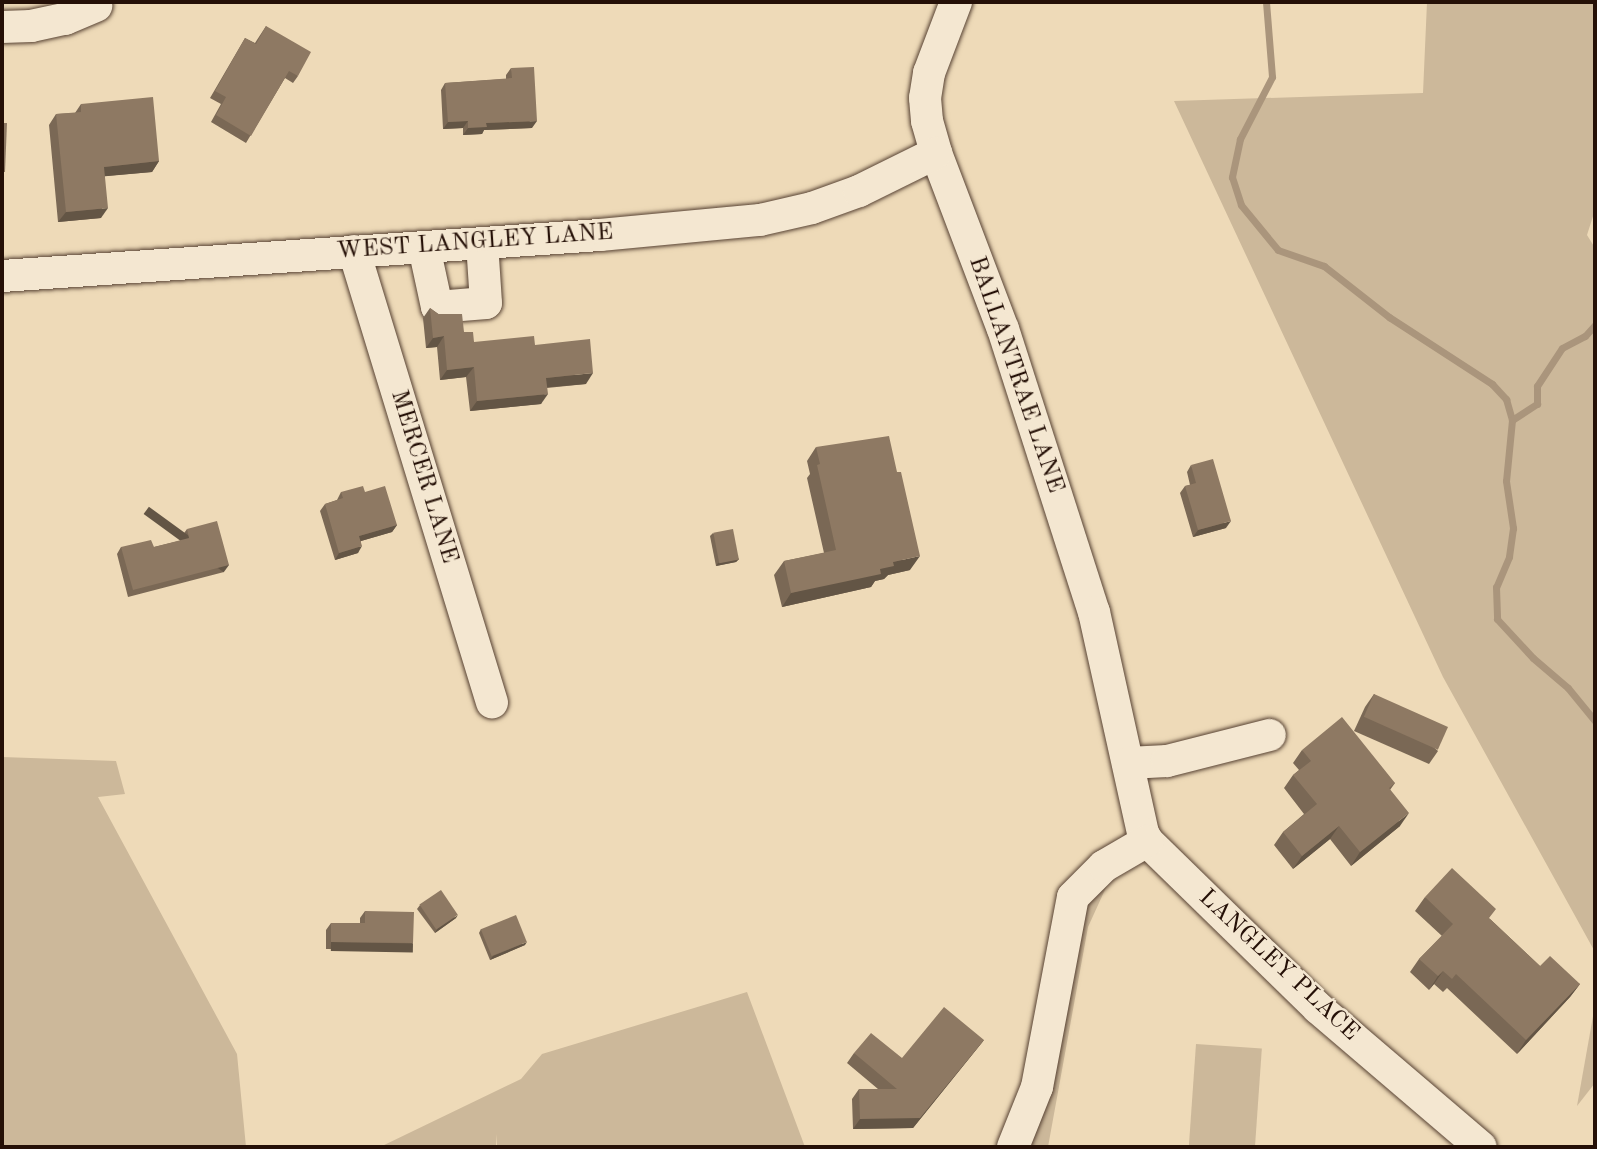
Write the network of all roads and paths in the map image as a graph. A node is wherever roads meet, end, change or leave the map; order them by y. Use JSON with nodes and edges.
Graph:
{"nodes":[{"id":1,"x":956,"y":2,"type":"edge"},
{"id":2,"x":96,"y":6,"type":"dead end"},
{"id":3,"x":2,"y":27,"type":"edge"},
{"id":4,"x":936,"y":153,"type":"junction"},
{"id":5,"x":482,"y":243,"type":"junction"},
{"id":6,"x":424,"y":247,"type":"junction"},
{"id":7,"x":354,"y":251,"type":"junction"},
{"id":8,"x":2,"y":276,"type":"edge"},
{"id":9,"x":492,"y":702,"type":"dead end"},
{"id":10,"x":1270,"y":735,"type":"dead end"},
{"id":11,"x":1127,"y":758,"type":"junction"},
{"id":12,"x":1147,"y":841,"type":"junction"},
{"id":13,"x":1013,"y":1147,"type":"edge"},
{"id":14,"x":1481,"y":1147,"type":"edge"}],
"edges":[{"from":1,"to":4,"type":"street","name":"BALLANTRAE LANE"},
{"from":2,"to":3,"type":"street"},
{"from":4,"to":5,"type":"street","name":"WEST LANGLEY LANE"},
{"from":4,"to":11,"type":"street","name":"BALLANTRAE LANE"},
{"from":5,"to":6,"type":"street","name":"WEST LANGLEY LANE"},
{"from":5,"to":6,"type":"street"},
{"from":6,"to":7,"type":"street","name":"WEST LANGLEY LANE"},
{"from":7,"to":8,"type":"street","name":"WEST LANGLEY LANE"},
{"from":7,"to":9,"type":"street","name":"MERCER LANE"},
{"from":10,"to":11,"type":"street"},
{"from":11,"to":12,"type":"street"},
{"from":12,"to":13,"type":"street"},
{"from":12,"to":14,"type":"street","name":"LANGLEY PLACE"}]}
